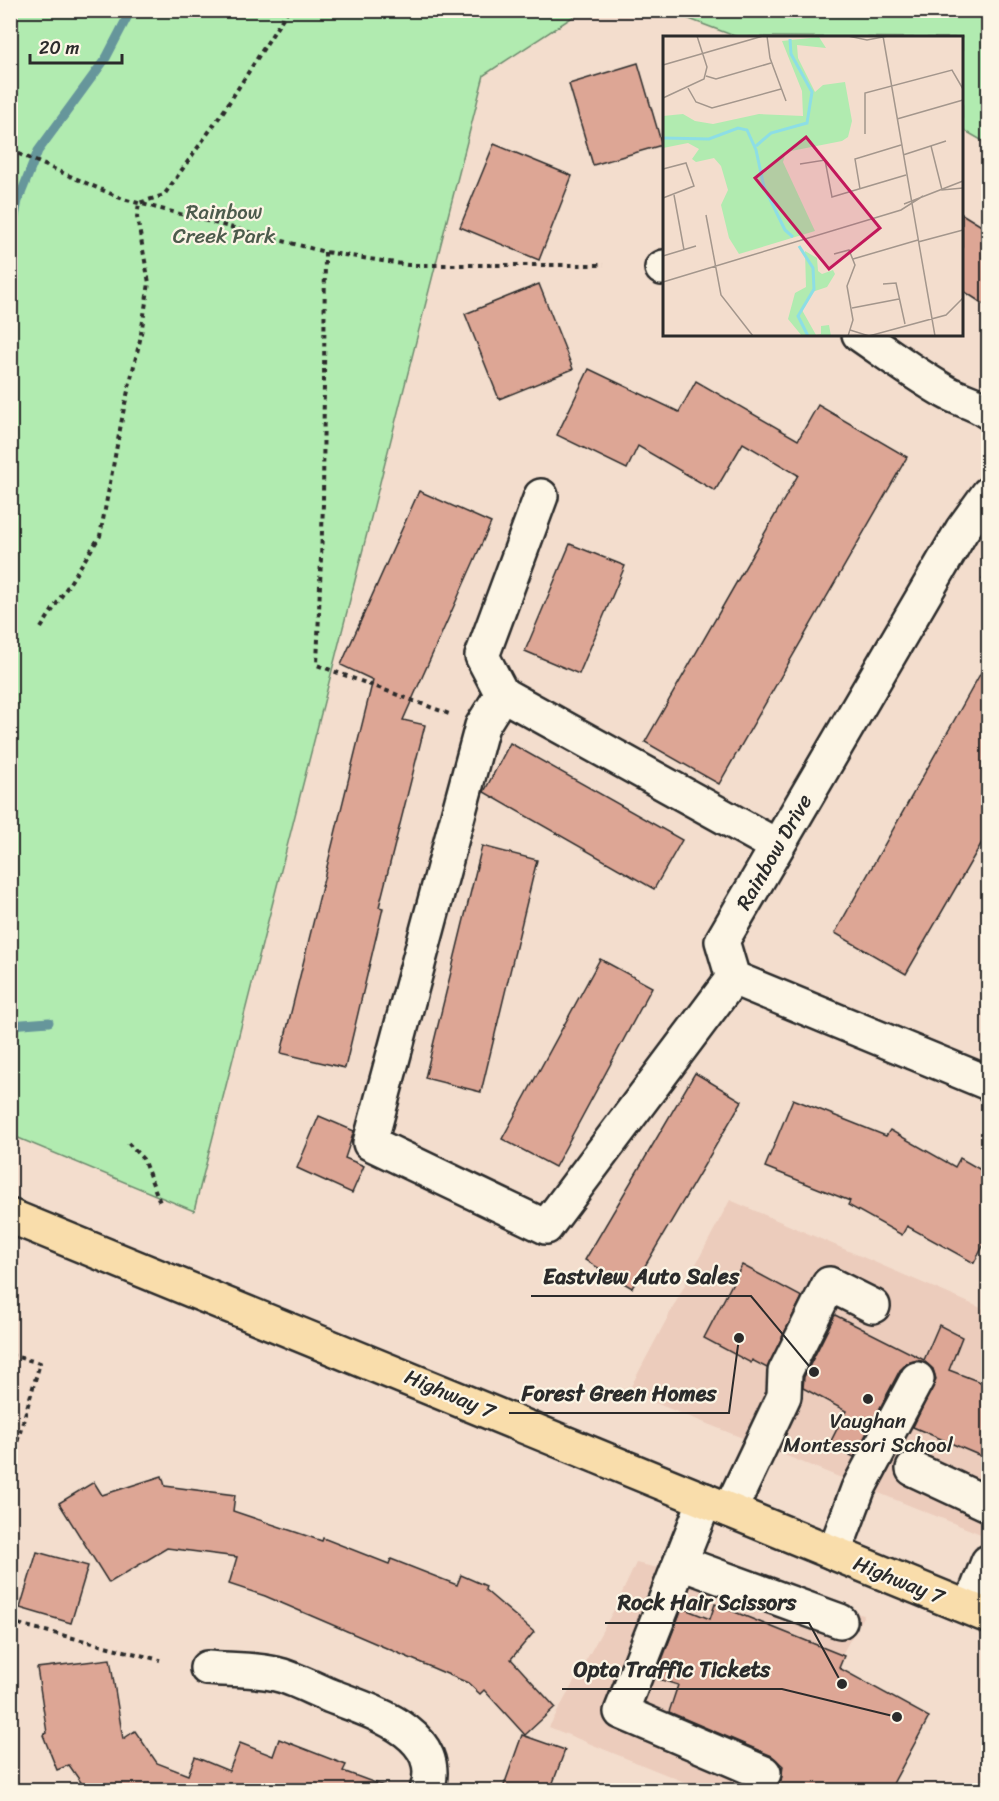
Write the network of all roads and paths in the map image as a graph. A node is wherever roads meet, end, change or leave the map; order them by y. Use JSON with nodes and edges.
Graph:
{"nodes":[{"id":1,"x":288,"y":10,"type":"edge"},
{"id":2,"x":10,"y":150,"type":"edge"},
{"id":3,"x":140,"y":203,"type":"junction"},
{"id":4,"x":324,"y":252,"type":"junction"},
{"id":5,"x":604,"y":265,"type":"dead end"},
{"id":6,"x":862,"y":336,"type":"edge"},
{"id":7,"x":988,"y":412,"type":"edge"},
{"id":8,"x":988,"y":494,"type":"edge"},
{"id":9,"x":541,"y":496,"type":"dead end"},
{"id":10,"x":982,"y":578,"type":"dead end"},
{"id":11,"x":988,"y":580,"type":"edge"},
{"id":12,"x":41,"y":628,"type":"dead end"},
{"id":13,"x":502,"y":694,"type":"junction"},
{"id":14,"x":482,"y":726,"type":"junction"},
{"id":15,"x":777,"y":846,"type":"junction"},
{"id":16,"x":733,"y":978,"type":"junction"},
{"id":17,"x":988,"y":1083,"type":"edge"},
{"id":18,"x":128,"y":1143,"type":"dead end"},
{"id":19,"x":161,"y":1205,"type":"dead end"},
{"id":20,"x":10,"y":1216,"type":"edge"},
{"id":21,"x":873,"y":1306,"type":"dead end"},
{"id":22,"x":10,"y":1355,"type":"edge"},
{"id":23,"x":917,"y":1379,"type":"dead end"},
{"id":24,"x":10,"y":1467,"type":"edge"},
{"id":25,"x":913,"y":1470,"type":"dead end"},
{"id":26,"x":988,"y":1504,"type":"edge"},
{"id":27,"x":717,"y":1505,"type":"junction"},
{"id":28,"x":834,"y":1553,"type":"junction"},
{"id":29,"x":988,"y":1562,"type":"edge"},
{"id":30,"x":681,"y":1563,"type":"junction"},
{"id":31,"x":979,"y":1612,"type":"edge"},
{"id":32,"x":10,"y":1622,"type":"edge"},
{"id":33,"x":840,"y":1622,"type":"dead end"},
{"id":34,"x":160,"y":1660,"type":"dead end"},
{"id":35,"x":207,"y":1668,"type":"dead end"},
{"id":36,"x":764,"y":1773,"type":"dead end"},
{"id":37,"x":427,"y":1791,"type":"edge"}],
"edges":[{"from":1,"to":3,"type":"path"},
{"from":2,"to":3,"type":"path"},
{"from":3,"to":4,"type":"path"},
{"from":3,"to":12,"type":"path"},
{"from":4,"to":5,"type":"path"},
{"from":4,"to":14,"type":"path"},
{"from":6,"to":7,"type":"street"},
{"from":8,"to":15,"type":"street","name":"Rainbow Drive"},
{"from":9,"to":13,"type":"street"},
{"from":10,"to":11,"type":"path"},
{"from":13,"to":14,"type":"street"},
{"from":13,"to":15,"type":"street"},
{"from":14,"to":16,"type":"street"},
{"from":15,"to":16,"type":"street","name":"Rainbow Drive"},
{"from":16,"to":17,"type":"street"},
{"from":18,"to":19,"type":"path"},
{"from":20,"to":27,"type":"main road","name":"Highway 7"},
{"from":21,"to":27,"type":"street"},
{"from":22,"to":24,"type":"path"},
{"from":23,"to":28,"type":"street"},
{"from":25,"to":26,"type":"street"},
{"from":27,"to":28,"type":"main road","name":"Highway 7"},
{"from":27,"to":30,"type":"street"},
{"from":28,"to":31,"type":"main road","name":"Highway 7"},
{"from":29,"to":31,"type":"street"},
{"from":30,"to":33,"type":"street"},
{"from":30,"to":36,"type":"street"},
{"from":32,"to":34,"type":"path"},
{"from":35,"to":37,"type":"street"}]}
